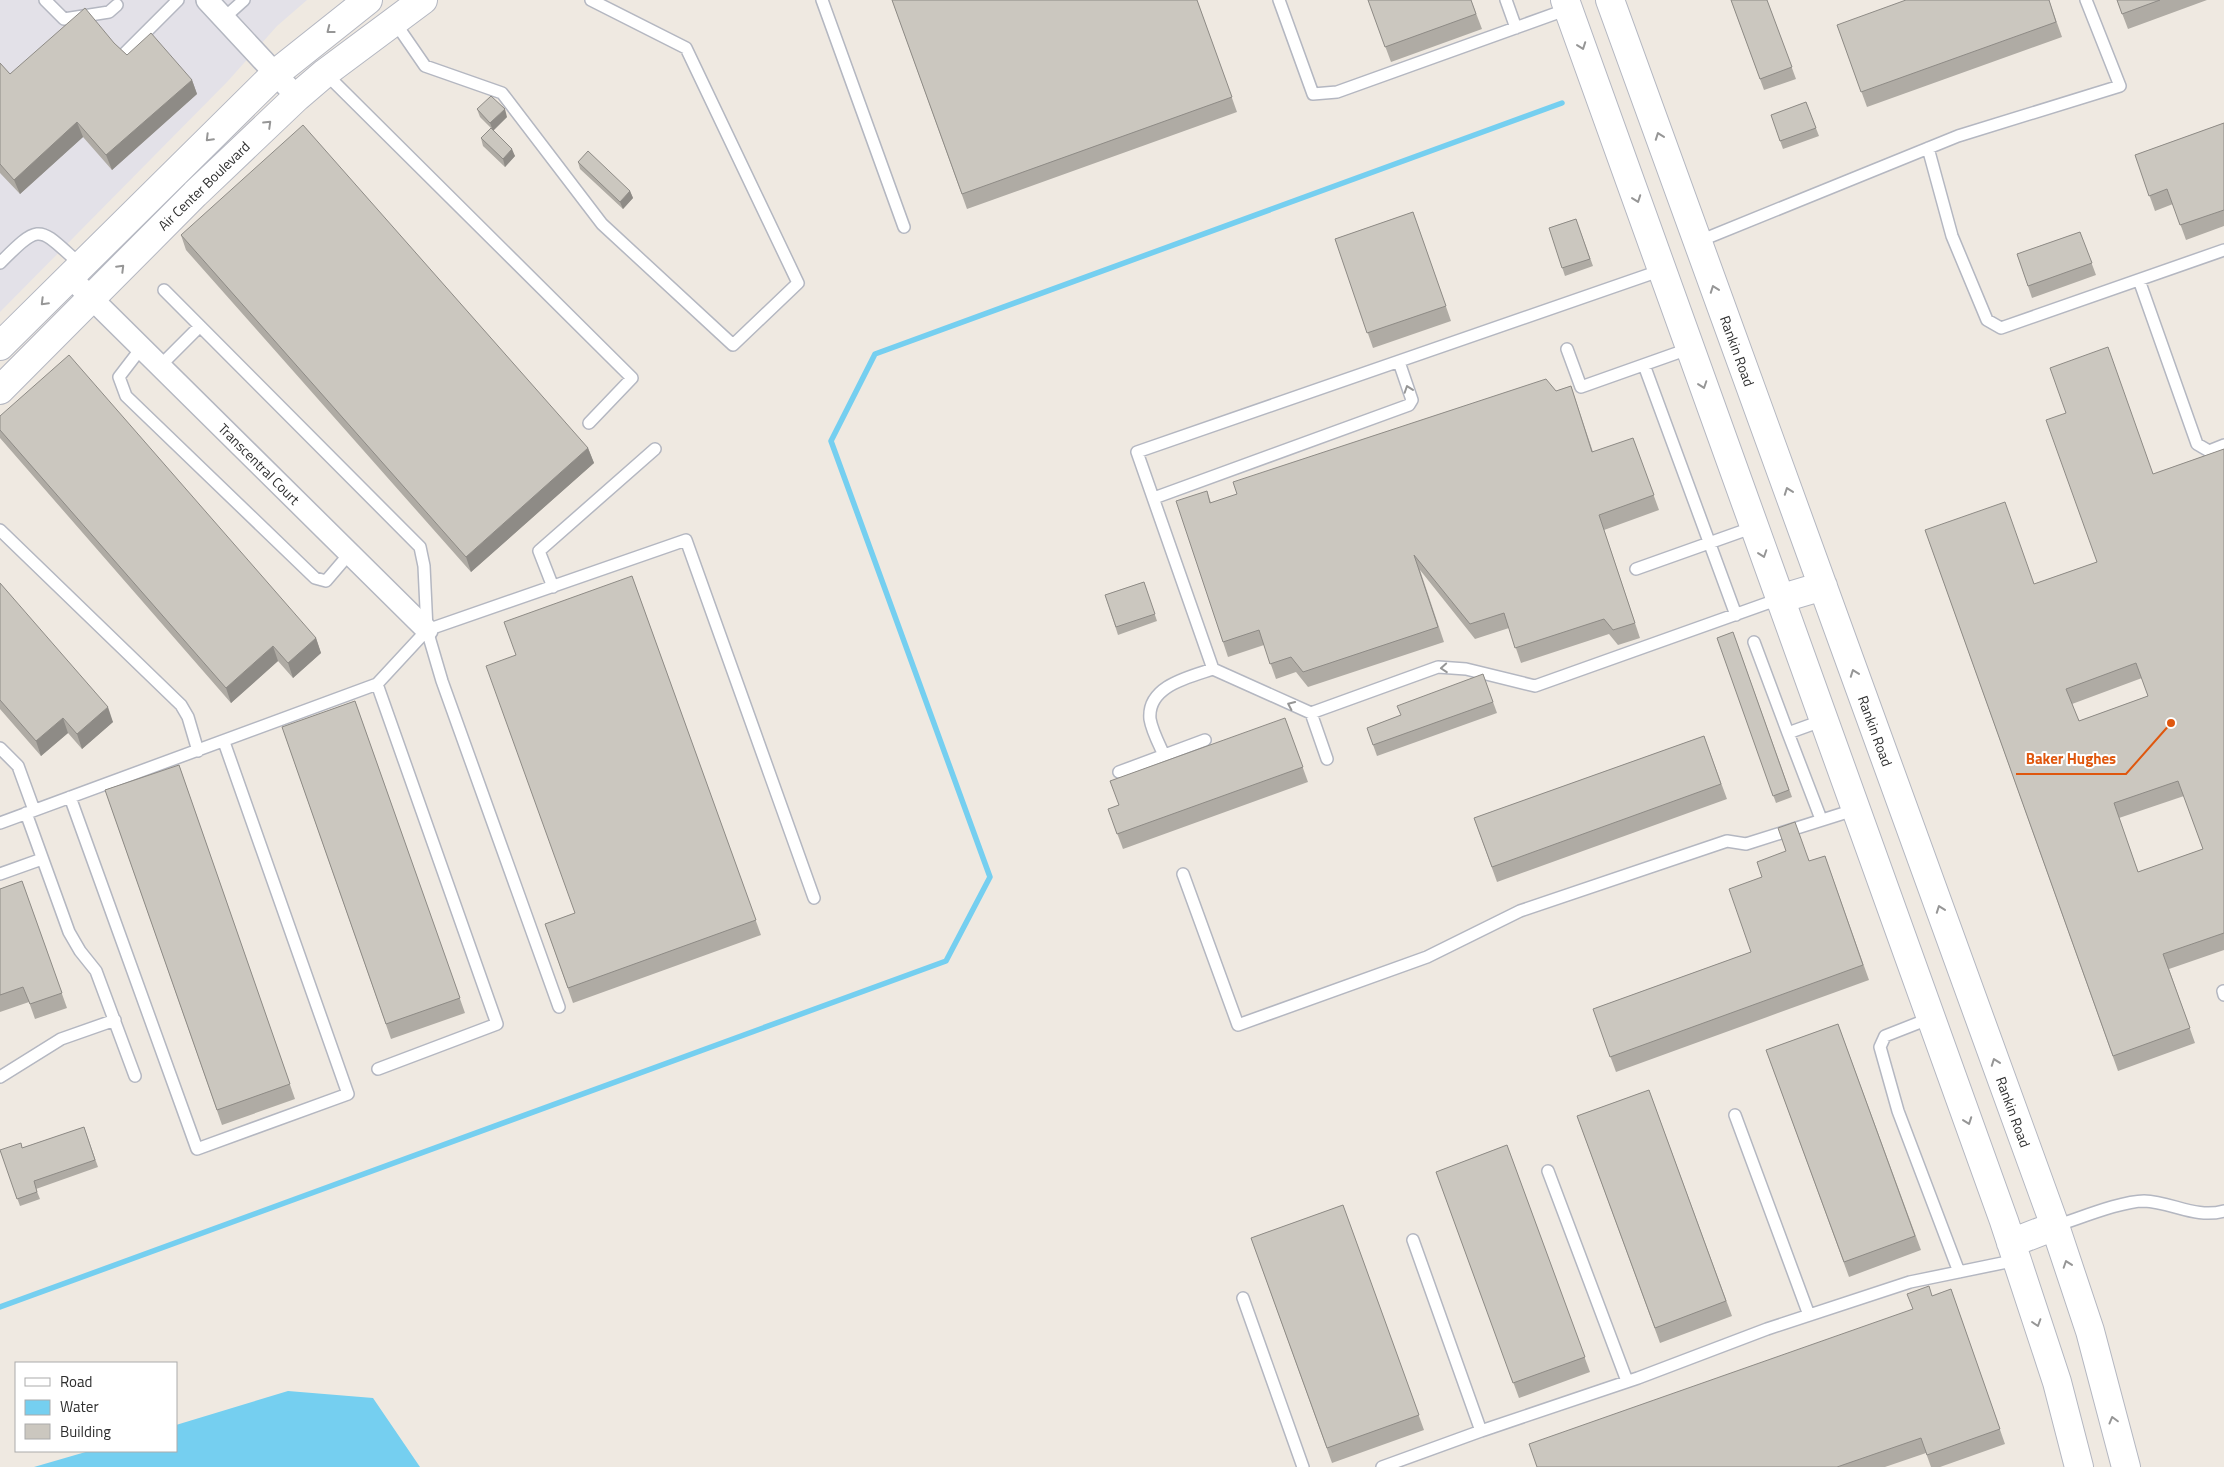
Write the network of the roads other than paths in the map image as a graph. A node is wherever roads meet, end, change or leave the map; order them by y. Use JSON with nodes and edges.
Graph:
{"nodes":[{"id":1,"x":45,"y":0,"type":"edge"},
{"id":2,"x":178,"y":0,"type":"edge"},
{"id":3,"x":207,"y":0,"type":"edge"},
{"id":4,"x":244,"y":0,"type":"edge"},
{"id":5,"x":368,"y":0,"type":"edge"},
{"id":6,"x":423,"y":0,"type":"edge"},
{"id":7,"x":591,"y":0,"type":"edge"},
{"id":8,"x":822,"y":0,"type":"edge"},
{"id":9,"x":1279,"y":0,"type":"edge"},
{"id":10,"x":1506,"y":0,"type":"edge"},
{"id":11,"x":1594,"y":0,"type":"edge"},
{"id":12,"x":1610,"y":0,"type":"edge"},
{"id":13,"x":2086,"y":0,"type":"edge"},
{"id":14,"x":117,"y":2,"type":"edge"},
{"id":15,"x":1567,"y":5,"type":"edge"},
{"id":16,"x":224,"y":18,"type":"junction"},
{"id":17,"x":394,"y":21,"type":"junction"},
{"id":18,"x":1516,"y":28,"type":"junction"},
{"id":19,"x":125,"y":53,"type":"edge"},
{"id":20,"x":325,"y":73,"type":"junction"},
{"id":21,"x":275,"y":74,"type":"junction"},
{"id":22,"x":297,"y":97,"type":"junction"},
{"id":23,"x":1928,"y":148,"type":"junction"},
{"id":24,"x":904,"y":227,"type":"dead end"},
{"id":25,"x":1697,"y":242,"type":"junction"},
{"id":26,"x":2224,"y":250,"type":"edge"},
{"id":27,"x":0,"y":263,"type":"edge"},
{"id":28,"x":75,"y":270,"type":"junction"},
{"id":29,"x":1663,"y":270,"type":"junction"},
{"id":30,"x":2139,"y":280,"type":"junction"},
{"id":31,"x":164,"y":290,"type":"dead end"},
{"id":32,"x":91,"y":298,"type":"junction"},
{"id":33,"x":200,"y":326,"type":"junction"},
{"id":34,"x":0,"y":346,"type":"edge"},
{"id":35,"x":142,"y":348,"type":"junction"},
{"id":36,"x":1567,"y":348,"type":"dead end"},
{"id":37,"x":1690,"y":348,"type":"junction"},
{"id":38,"x":1398,"y":362,"type":"junction"},
{"id":39,"x":1644,"y":365,"type":"junction"},
{"id":40,"x":160,"y":366,"type":"junction"},
{"id":41,"x":0,"y":390,"type":"edge"},
{"id":42,"x":589,"y":423,"type":"dead end"},
{"id":43,"x":2224,"y":446,"type":"edge"},
{"id":44,"x":655,"y":449,"type":"dead end"},
{"id":45,"x":1154,"y":498,"type":"junction"},
{"id":46,"x":1754,"y":526,"type":"junction"},
{"id":47,"x":0,"y":530,"type":"edge"},
{"id":48,"x":1709,"y":542,"type":"junction"},
{"id":49,"x":350,"y":553,"type":"junction"},
{"id":50,"x":1636,"y":569,"type":"dead end"},
{"id":51,"x":1822,"y":586,"type":"junction"},
{"id":52,"x":553,"y":587,"type":"junction"},
{"id":53,"x":1779,"y":599,"type":"junction"},
{"id":54,"x":1736,"y":614,"type":"junction"},
{"id":55,"x":427,"y":630,"type":"junction"},
{"id":56,"x":1754,"y":642,"type":"dead end"},
{"id":57,"x":1213,"y":669,"type":"junction"},
{"id":58,"x":377,"y":684,"type":"junction"},
{"id":59,"x":1311,"y":714,"type":"junction"},
{"id":60,"x":1824,"y":720,"type":"junction"},
{"id":61,"x":1788,"y":733,"type":"junction"},
{"id":62,"x":1205,"y":740,"type":"dead end"},
{"id":63,"x":224,"y":742,"type":"junction"},
{"id":64,"x":0,"y":748,"type":"edge"},
{"id":65,"x":198,"y":751,"type":"junction"},
{"id":66,"x":1164,"y":755,"type":"junction"},
{"id":67,"x":1327,"y":759,"type":"dead end"},
{"id":68,"x":1119,"y":772,"type":"dead end"},
{"id":69,"x":1898,"y":794,"type":"junction"},
{"id":70,"x":70,"y":798,"type":"junction"},
{"id":71,"x":1857,"y":809,"type":"junction"},
{"id":72,"x":30,"y":812,"type":"junction"},
{"id":73,"x":1821,"y":819,"type":"junction"},
{"id":74,"x":0,"y":823,"type":"edge"},
{"id":75,"x":42,"y":859,"type":"junction"},
{"id":76,"x":0,"y":874,"type":"edge"},
{"id":77,"x":1183,"y":874,"type":"dead end"},
{"id":78,"x":814,"y":898,"type":"dead end"},
{"id":79,"x":559,"y":1007,"type":"dead end"},
{"id":80,"x":1931,"y":1018,"type":"junction"},
{"id":81,"x":115,"y":1020,"type":"junction"},
{"id":82,"x":378,"y":1069,"type":"dead end"},
{"id":83,"x":135,"y":1076,"type":"dead end"},
{"id":84,"x":0,"y":1077,"type":"edge"},
{"id":85,"x":1735,"y":1115,"type":"dead end"},
{"id":86,"x":1548,"y":1171,"type":"dead end"},
{"id":87,"x":2224,"y":1211,"type":"edge"},
{"id":88,"x":2054,"y":1226,"type":"junction"},
{"id":89,"x":1413,"y":1240,"type":"dead end"},
{"id":90,"x":2014,"y":1252,"type":"junction"},
{"id":91,"x":1959,"y":1272,"type":"junction"},
{"id":92,"x":1243,"y":1298,"type":"dead end"},
{"id":93,"x":1809,"y":1315,"type":"junction"},
{"id":94,"x":1627,"y":1381,"type":"junction"},
{"id":95,"x":1480,"y":1431,"type":"junction"},
{"id":96,"x":1303,"y":1467,"type":"edge"},
{"id":97,"x":1382,"y":1467,"type":"edge"},
{"id":98,"x":2079,"y":1467,"type":"edge"},
{"id":99,"x":2126,"y":1467,"type":"edge"}],
"edges":[{"from":1,"to":14,"type":"lane"},
{"from":2,"to":19,"type":"lane"},
{"from":3,"to":16,"type":"street"},
{"from":4,"to":16,"type":"lane"},
{"from":5,"to":21,"type":"main road","one_way":true},
{"from":6,"to":17,"type":"main road","name":"Air Center Boulevard"},
{"from":7,"to":17,"type":"lane"},
{"from":8,"to":24,"type":"lane"},
{"from":9,"to":18,"type":"lane"},
{"from":10,"to":18,"type":"lane"},
{"from":11,"to":15,"type":"main road"},
{"from":25,"to":12,"type":"main road","name":"Rankin Road","one_way":true},
{"from":13,"to":23,"type":"lane"},
{"from":15,"to":18,"type":"lane"},
{"from":15,"to":29,"type":"main road","one_way":true},
{"from":16,"to":21,"type":"street"},
{"from":17,"to":20,"type":"main road","name":"Air Center Boulevard"},
{"from":20,"to":22,"type":"main road","name":"Air Center Boulevard"},
{"from":20,"to":42,"type":"lane"},
{"from":21,"to":22,"type":"street"},
{"from":21,"to":28,"type":"main road","one_way":true},
{"from":32,"to":22,"type":"main road","name":"Air Center Boulevard","one_way":true},
{"from":23,"to":25,"type":"lane"},
{"from":23,"to":30,"type":"lane"},
{"from":25,"to":29,"type":"main road"},
{"from":51,"to":25,"type":"main road","name":"Rankin Road","one_way":true},
{"from":26,"to":30,"type":"lane"},
{"from":27,"to":28,"type":"lane"},
{"from":28,"to":32,"type":"street","name":"Transcentral Court"},
{"from":28,"to":34,"type":"main road","one_way":true},
{"from":29,"to":37,"type":"main road"},
{"from":29,"to":38,"type":"lane"},
{"from":30,"to":43,"type":"lane"},
{"from":31,"to":33,"type":"lane"},
{"from":32,"to":35,"type":"street","name":"Transcentral Court"},
{"from":32,"to":41,"type":"main road","name":"Air Center Boulevard"},
{"from":33,"to":40,"type":"lane"},
{"from":33,"to":55,"type":"lane"},
{"from":35,"to":40,"type":"street","name":"Transcentral Court"},
{"from":35,"to":49,"type":"lane"},
{"from":36,"to":39,"type":"lane"},
{"from":37,"to":39,"type":"lane"},
{"from":37,"to":46,"type":"main road","one_way":true},
{"from":45,"to":38,"type":"lane","one_way":true},
{"from":38,"to":45,"type":"lane"},
{"from":39,"to":48,"type":"lane"},
{"from":40,"to":49,"type":"street","name":"Transcentral Court"},
{"from":44,"to":52,"type":"lane"},
{"from":45,"to":57,"type":"lane"},
{"from":46,"to":48,"type":"lane"},
{"from":46,"to":53,"type":"main road","one_way":true},
{"from":47,"to":65,"type":"lane"},
{"from":48,"to":50,"type":"lane"},
{"from":48,"to":54,"type":"lane"},
{"from":49,"to":55,"type":"street","name":"Transcentral Court"},
{"from":51,"to":53,"type":"main road"},
{"from":69,"to":51,"type":"main road","name":"Rankin Road","one_way":true},
{"from":52,"to":55,"type":"lane"},
{"from":52,"to":78,"type":"lane"},
{"from":53,"to":54,"type":"lane"},
{"from":53,"to":60,"type":"main road"},
{"from":54,"to":59,"type":"lane","one_way":true},
{"from":55,"to":58,"type":"lane"},
{"from":55,"to":79,"type":"lane"},
{"from":56,"to":61,"type":"lane"},
{"from":59,"to":57,"type":"lane","one_way":true},
{"from":57,"to":66,"type":"lane"},
{"from":58,"to":63,"type":"lane"},
{"from":58,"to":82,"type":"lane"},
{"from":59,"to":67,"type":"lane"},
{"from":60,"to":61,"type":"lane"},
{"from":60,"to":71,"type":"main road"},
{"from":61,"to":73,"type":"lane"},
{"from":62,"to":66,"type":"lane"},
{"from":63,"to":65,"type":"lane"},
{"from":63,"to":70,"type":"lane"},
{"from":64,"to":72,"type":"lane"},
{"from":65,"to":70,"type":"lane"},
{"from":66,"to":68,"type":"lane"},
{"from":69,"to":71,"type":"main road"},
{"from":88,"to":69,"type":"main road","name":"Rankin Road","one_way":true},
{"from":70,"to":72,"type":"lane"},
{"from":71,"to":73,"type":"lane"},
{"from":71,"to":80,"type":"main road"},
{"from":72,"to":74,"type":"lane"},
{"from":72,"to":75,"type":"lane"},
{"from":73,"to":77,"type":"lane"},
{"from":75,"to":76,"type":"lane"},
{"from":75,"to":81,"type":"lane"},
{"from":80,"to":90,"type":"main road","one_way":true},
{"from":80,"to":91,"type":"lane"},
{"from":81,"to":83,"type":"lane"},
{"from":81,"to":84,"type":"lane"},
{"from":85,"to":93,"type":"lane"},
{"from":86,"to":94,"type":"lane"},
{"from":87,"to":88,"type":"lane"},
{"from":88,"to":90,"type":"main road"},
{"from":99,"to":88,"type":"main road","name":"Rankin Road","one_way":true},
{"from":89,"to":95,"type":"lane"},
{"from":90,"to":91,"type":"lane"},
{"from":90,"to":98,"type":"main road","one_way":true},
{"from":91,"to":93,"type":"lane"},
{"from":92,"to":96,"type":"lane"},
{"from":93,"to":94,"type":"lane"},
{"from":94,"to":95,"type":"lane"},
{"from":95,"to":97,"type":"lane"}]}
